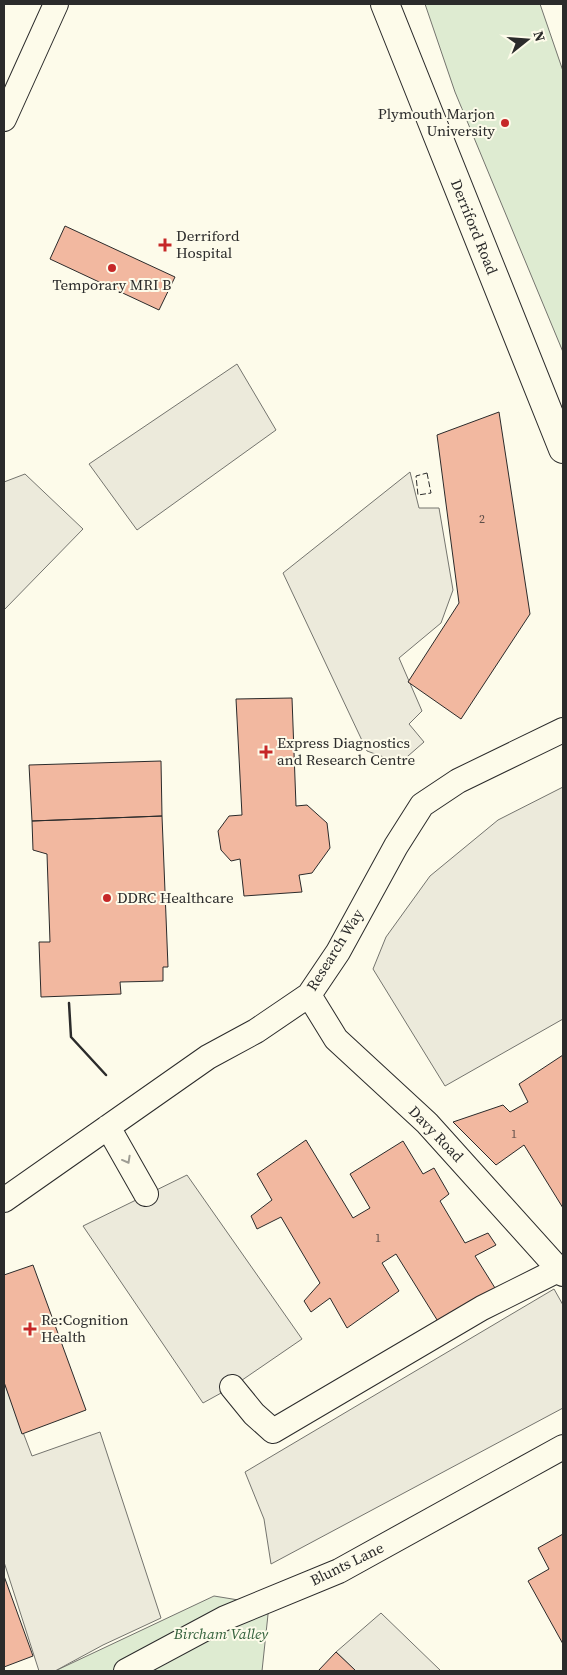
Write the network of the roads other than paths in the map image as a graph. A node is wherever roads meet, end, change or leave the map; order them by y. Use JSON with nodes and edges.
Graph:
{"nodes":[{"id":1,"x":56,"y":4,"type":"edge"},
{"id":2,"x":385,"y":4,"type":"edge"},
{"id":3,"x":4,"y":119,"type":"edge"},
{"id":4,"x":563,"y":449,"type":"edge"},
{"id":5,"x":563,"y":730,"type":"edge"},
{"id":6,"x":309,"y":995,"type":"junction"},
{"id":7,"x":108,"y":1127,"type":"junction"},
{"id":8,"x":146,"y":1194,"type":"dead end"},
{"id":9,"x":4,"y":1200,"type":"edge"},
{"id":10,"x":562,"y":1272,"type":"edge"},
{"id":11,"x":232,"y":1387,"type":"dead end"},
{"id":12,"x":563,"y":1447,"type":"edge"},
{"id":13,"x":126,"y":1671,"type":"edge"}],
"edges":[{"from":1,"to":3,"type":"street"},
{"from":2,"to":4,"type":"main road","name":"Derriford Road"},
{"from":5,"to":6,"type":"street","name":"Research Way"},
{"from":6,"to":7,"type":"street","name":"Research Way"},
{"from":6,"to":10,"type":"street","name":"Davy Road"},
{"from":7,"to":8,"type":"street","one_way":true},
{"from":7,"to":9,"type":"street","name":"Research Way"},
{"from":10,"to":11,"type":"street"},
{"from":12,"to":13,"type":"street","name":"Blunts Lane"}]}
